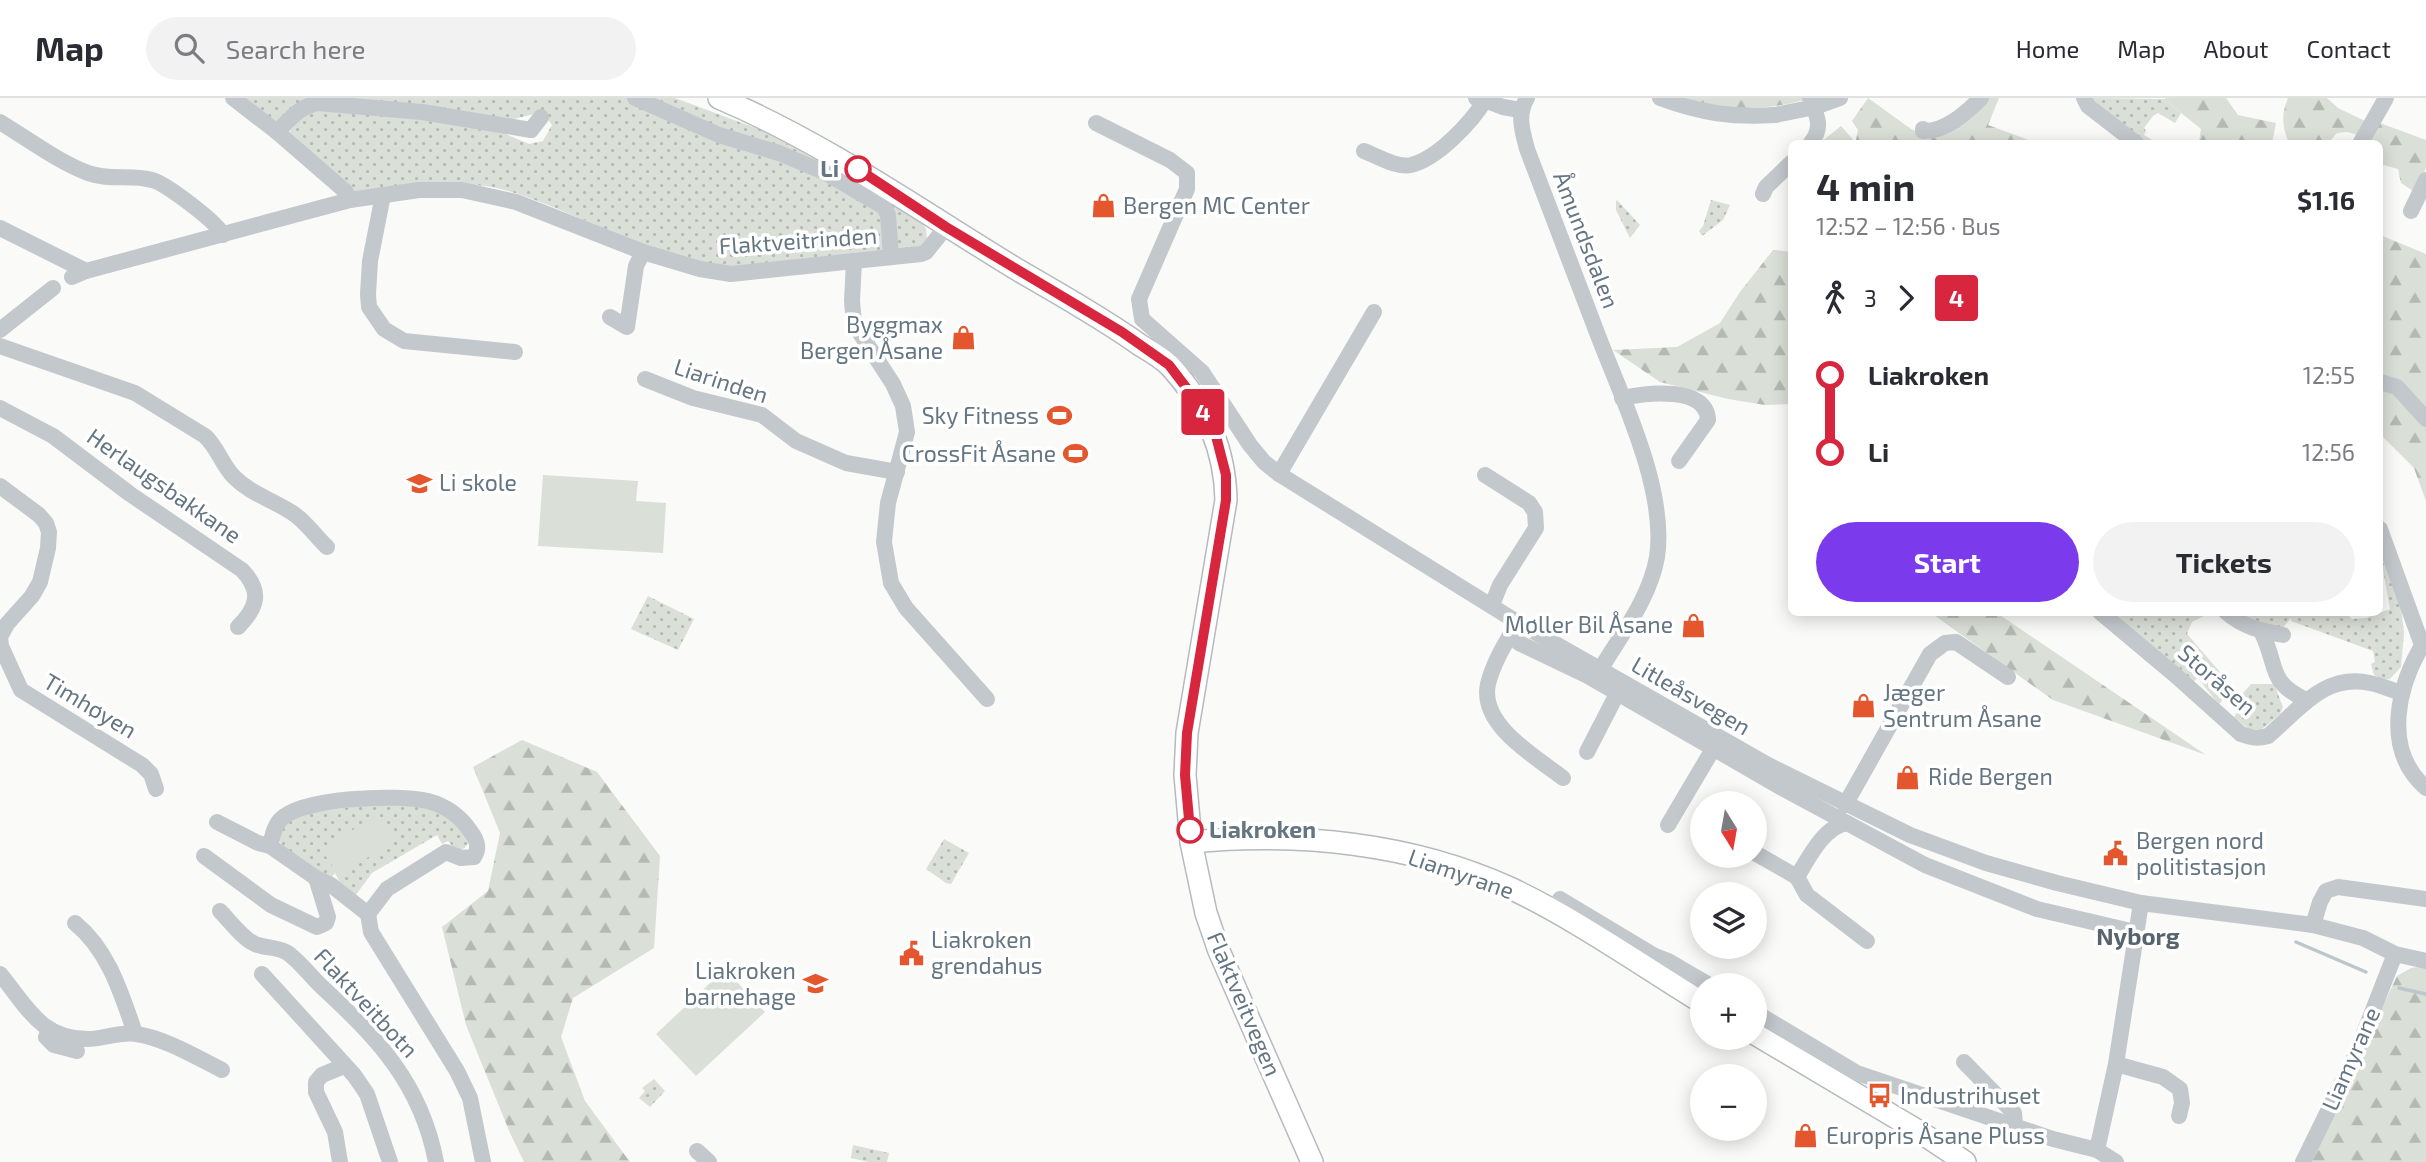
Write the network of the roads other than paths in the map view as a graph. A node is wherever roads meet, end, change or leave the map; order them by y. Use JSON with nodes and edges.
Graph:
{"nodes":[{"id":1,"x":233,"y":98,"type":"edge"},
{"id":2,"x":635,"y":98,"type":"edge"},
{"id":3,"x":719,"y":98,"type":"edge"},
{"id":4,"x":1660,"y":98,"type":"edge"},
{"id":5,"x":1810,"y":98,"type":"edge"},
{"id":6,"x":1840,"y":98,"type":"edge"},
{"id":7,"x":1980,"y":98,"type":"edge"},
{"id":8,"x":2084,"y":98,"type":"edge"},
{"id":9,"x":2386,"y":98,"type":"edge"},
{"id":10,"x":1482,"y":99,"type":"edge"},
{"id":11,"x":1524,"y":104,"type":"edge"},
{"id":12,"x":541,"y":117,"type":"dead end"},
{"id":13,"x":0,"y":122,"type":"edge"},
{"id":14,"x":1096,"y":122,"type":"dead end"},
{"id":15,"x":1923,"y":129,"type":"dead end"},
{"id":16,"x":277,"y":132,"type":"junction"},
{"id":17,"x":1812,"y":140,"type":"edge"},
{"id":18,"x":2132,"y":140,"type":"edge"},
{"id":19,"x":2362,"y":140,"type":"edge"},
{"id":20,"x":1364,"y":151,"type":"dead end"},
{"id":21,"x":1788,"y":166,"type":"edge"},
{"id":22,"x":2426,"y":180,"type":"edge"},
{"id":23,"x":1763,"y":194,"type":"dead end"},
{"id":24,"x":383,"y":195,"type":"junction"},
{"id":25,"x":350,"y":200,"type":"junction"},
{"id":26,"x":2412,"y":211,"type":"dead end"},
{"id":27,"x":946,"y":227,"type":"junction"},
{"id":28,"x":0,"y":228,"type":"edge"},
{"id":29,"x":223,"y":235,"type":"junction"},
{"id":30,"x":643,"y":252,"type":"junction"},
{"id":31,"x":891,"y":256,"type":"junction"},
{"id":32,"x":853,"y":261,"type":"junction"},
{"id":33,"x":53,"y":288,"type":"dead end"},
{"id":34,"x":1374,"y":312,"type":"dead end"},
{"id":35,"x":610,"y":317,"type":"dead end"},
{"id":36,"x":0,"y":330,"type":"edge"},
{"id":37,"x":0,"y":346,"type":"edge"},
{"id":38,"x":515,"y":352,"type":"dead end"},
{"id":39,"x":645,"y":379,"type":"dead end"},
{"id":40,"x":2383,"y":383,"type":"edge"},
{"id":41,"x":1622,"y":398,"type":"junction"},
{"id":42,"x":0,"y":408,"type":"edge"},
{"id":43,"x":2426,"y":419,"type":"edge"},
{"id":44,"x":1679,"y":461,"type":"dead end"},
{"id":45,"x":897,"y":472,"type":"junction"},
{"id":46,"x":1279,"y":474,"type":"junction"},
{"id":47,"x":1485,"y":475,"type":"dead end"},
{"id":48,"x":0,"y":486,"type":"edge"},
{"id":49,"x":2383,"y":537,"type":"edge"},
{"id":50,"x":327,"y":547,"type":"dead end"},
{"id":51,"x":1492,"y":605,"type":"junction"},
{"id":52,"x":2105,"y":616,"type":"edge"},
{"id":53,"x":2231,"y":616,"type":"edge"},
{"id":54,"x":1517,"y":622,"type":"junction"},
{"id":55,"x":239,"y":627,"type":"dead end"},
{"id":56,"x":2261,"y":631,"type":"junction"},
{"id":57,"x":2283,"y":635,"type":"dead end"},
{"id":58,"x":2424,"y":642,"type":"edge"},
{"id":59,"x":1600,"y":670,"type":"junction"},
{"id":60,"x":2008,"y":677,"type":"dead end"},
{"id":61,"x":2401,"y":693,"type":"junction"},
{"id":62,"x":1617,"y":694,"type":"junction"},
{"id":63,"x":987,"y":699,"type":"dead end"},
{"id":64,"x":2306,"y":700,"type":"junction"},
{"id":65,"x":1713,"y":749,"type":"junction"},
{"id":66,"x":1587,"y":751,"type":"dead end"},
{"id":67,"x":1563,"y":778,"type":"dead end"},
{"id":68,"x":2426,"y":788,"type":"edge"},
{"id":69,"x":156,"y":789,"type":"dead end"},
{"id":70,"x":1844,"y":805,"type":"junction"},
{"id":71,"x":217,"y":822,"type":"dead end"},
{"id":72,"x":1847,"y":823,"type":"junction"},
{"id":73,"x":1668,"y":825,"type":"dead end"},
{"id":74,"x":1191,"y":842,"type":"junction"},
{"id":75,"x":270,"y":846,"type":"junction"},
{"id":76,"x":204,"y":856,"type":"dead end"},
{"id":77,"x":1768,"y":860,"type":"edge"},
{"id":78,"x":1797,"y":877,"type":"junction"},
{"id":79,"x":316,"y":878,"type":"junction"},
{"id":80,"x":1560,"y":899,"type":"dead end"},
{"id":81,"x":2426,"y":899,"type":"edge"},
{"id":82,"x":2141,"y":903,"type":"junction"},
{"id":83,"x":220,"y":911,"type":"dead end"},
{"id":84,"x":368,"y":914,"type":"junction"},
{"id":85,"x":75,"y":923,"type":"dead end"},
{"id":86,"x":2313,"y":925,"type":"junction"},
{"id":87,"x":2135,"y":932,"type":"junction"},
{"id":88,"x":1867,"y":941,"type":"dead end"},
{"id":89,"x":2395,"y":954,"type":"junction"},
{"id":90,"x":2426,"y":961,"type":"edge"},
{"id":91,"x":0,"y":974,"type":"edge"},
{"id":92,"x":262,"y":974,"type":"dead end"},
{"id":93,"x":1690,"y":974,"type":"edge"},
{"id":94,"x":1690,"y":995,"type":"edge"},
{"id":95,"x":1767,"y":1020,"type":"edge"},
{"id":96,"x":49,"y":1031,"type":"junction"},
{"id":97,"x":135,"y":1033,"type":"junction"},
{"id":98,"x":1767,"y":1041,"type":"edge"},
{"id":99,"x":77,"y":1051,"type":"dead end"},
{"id":100,"x":1964,"y":1062,"type":"dead end"},
{"id":101,"x":2116,"y":1064,"type":"junction"},
{"id":102,"x":344,"y":1066,"type":"junction"},
{"id":103,"x":222,"y":1070,"type":"dead end"},
{"id":104,"x":2179,"y":1116,"type":"dead end"},
{"id":105,"x":2015,"y":1125,"type":"junction"},
{"id":106,"x":2097,"y":1150,"type":"junction"},
{"id":107,"x":340,"y":1162,"type":"edge"},
{"id":108,"x":390,"y":1162,"type":"edge"},
{"id":109,"x":436,"y":1162,"type":"edge"},
{"id":110,"x":483,"y":1162,"type":"edge"},
{"id":111,"x":1312,"y":1162,"type":"edge"},
{"id":112,"x":1965,"y":1162,"type":"edge"},
{"id":113,"x":2116,"y":1162,"type":"edge"},
{"id":114,"x":2302,"y":1162,"type":"edge"}],
"edges":[{"from":1,"to":16,"type":"street"},
{"from":2,"to":31,"type":"street"},
{"from":3,"to":27,"type":"main road","name":"Flaktveitvegen"},
{"from":4,"to":6,"type":"street","bridge":true},
{"from":5,"to":17,"type":"street"},
{"from":7,"to":15,"type":"street"},
{"from":8,"to":18,"type":"street"},
{"from":9,"to":19,"type":"street"},
{"from":10,"to":11,"type":"street"},
{"from":10,"to":20,"type":"street"},
{"from":11,"to":41,"type":"street","name":"Åmundsdalen"},
{"from":12,"to":16,"type":"street"},
{"from":13,"to":29,"type":"street"},
{"from":14,"to":46,"type":"street","name":"Litleåsvegen"},
{"from":16,"to":25,"type":"street"},
{"from":21,"to":23,"type":"street"},
{"from":22,"to":26,"type":"street"},
{"from":24,"to":25,"type":"street","name":"Flaktveitrinden"},
{"from":24,"to":30,"type":"street","name":"Flaktveitrinden"},
{"from":24,"to":38,"type":"street"},
{"from":25,"to":29,"type":"street","name":"Flaktveitrinden"},
{"from":27,"to":31,"type":"street","name":"Flaktveitrinden"},
{"from":27,"to":74,"type":"main road","name":"Flaktveitvegen"},
{"from":28,"to":29,"type":"street","name":"Flaktveitrinden"},
{"from":30,"to":32,"type":"street","name":"Flaktveitrinden"},
{"from":30,"to":35,"type":"street"},
{"from":31,"to":32,"type":"street","name":"Flaktveitrinden"},
{"from":32,"to":45,"type":"street"},
{"from":33,"to":36,"type":"street"},
{"from":34,"to":46,"type":"street"},
{"from":37,"to":50,"type":"street","name":"Herlaugsbakkane"},
{"from":39,"to":45,"type":"street","name":"Liarinden"},
{"from":40,"to":43,"type":"street"},
{"from":41,"to":44,"type":"street"},
{"from":41,"to":59,"type":"street","name":"Åmundsdalen"},
{"from":42,"to":55,"type":"street","name":"Herlaugsbakkane"},
{"from":45,"to":63,"type":"street"},
{"from":46,"to":51,"type":"street","name":"Litleåsvegen"},
{"from":47,"to":51,"type":"street"},
{"from":48,"to":69,"type":"street","name":"Timhøyen"},
{"from":49,"to":58,"type":"street"},
{"from":51,"to":54,"type":"street","name":"Litleåsvegen"},
{"from":52,"to":64,"type":"street","name":"Storåsen"},
{"from":53,"to":56,"type":"street"},
{"from":54,"to":59,"type":"street","name":"Litleåsvegen"},
{"from":54,"to":62,"type":"street","name":"Litleåsvegen"},
{"from":54,"to":67,"type":"street"},
{"from":56,"to":57,"type":"street"},
{"from":56,"to":64,"type":"street","name":"Storåsen"},
{"from":58,"to":61,"type":"street"},
{"from":59,"to":70,"type":"street","name":"Litleåsvegen"},
{"from":60,"to":70,"type":"street"},
{"from":61,"to":64,"type":"street","name":"Storåsen"},
{"from":61,"to":68,"type":"street"},
{"from":62,"to":65,"type":"street","name":"Litleåsvegen"},
{"from":62,"to":66,"type":"street","name":"Litleåsvegen"},
{"from":65,"to":72,"type":"street","name":"Litleåsvegen"},
{"from":65,"to":73,"type":"street","name":"Litleåsvegen"},
{"from":70,"to":82,"type":"street","name":"Litleåsvegen"},
{"from":71,"to":75,"type":"street"},
{"from":72,"to":78,"type":"street"},
{"from":72,"to":87,"type":"street","name":"Litleåsvegen"},
{"from":74,"to":94,"type":"main road","name":"Liamyrane"},
{"from":74,"to":111,"type":"main road","name":"Flaktveitvegen"},
{"from":75,"to":79,"type":"street"},
{"from":75,"to":84,"type":"street"},
{"from":76,"to":79,"type":"street","name":"Flaktveitbotn"},
{"from":77,"to":78,"type":"street"},
{"from":78,"to":88,"type":"street"},
{"from":79,"to":84,"type":"street"},
{"from":80,"to":93,"type":"street"},
{"from":81,"to":86,"type":"street"},
{"from":82,"to":86,"type":"street","name":"Litleåsvegen"},
{"from":82,"to":87,"type":"street"},
{"from":83,"to":109,"type":"street","name":"Flaktveitbotn"},
{"from":84,"to":110,"type":"street","name":"Flaktveitbotn"},
{"from":85,"to":97,"type":"street"},
{"from":86,"to":89,"type":"street","name":"Litleåsvegen"},
{"from":87,"to":101,"type":"street"},
{"from":89,"to":90,"type":"street","name":"Litleåsvegen"},
{"from":89,"to":114,"type":"street","name":"Liamyrane"},
{"from":91,"to":96,"type":"street"},
{"from":92,"to":102,"type":"street"},
{"from":95,"to":105,"type":"street"},
{"from":96,"to":97,"type":"street"},
{"from":96,"to":99,"type":"street"},
{"from":97,"to":103,"type":"street"},
{"from":98,"to":112,"type":"main road"},
{"from":100,"to":105,"type":"street"},
{"from":101,"to":104,"type":"street"},
{"from":101,"to":106,"type":"street"},
{"from":102,"to":107,"type":"street"},
{"from":102,"to":108,"type":"street"},
{"from":105,"to":106,"type":"street"},
{"from":106,"to":113,"type":"street"}]}
